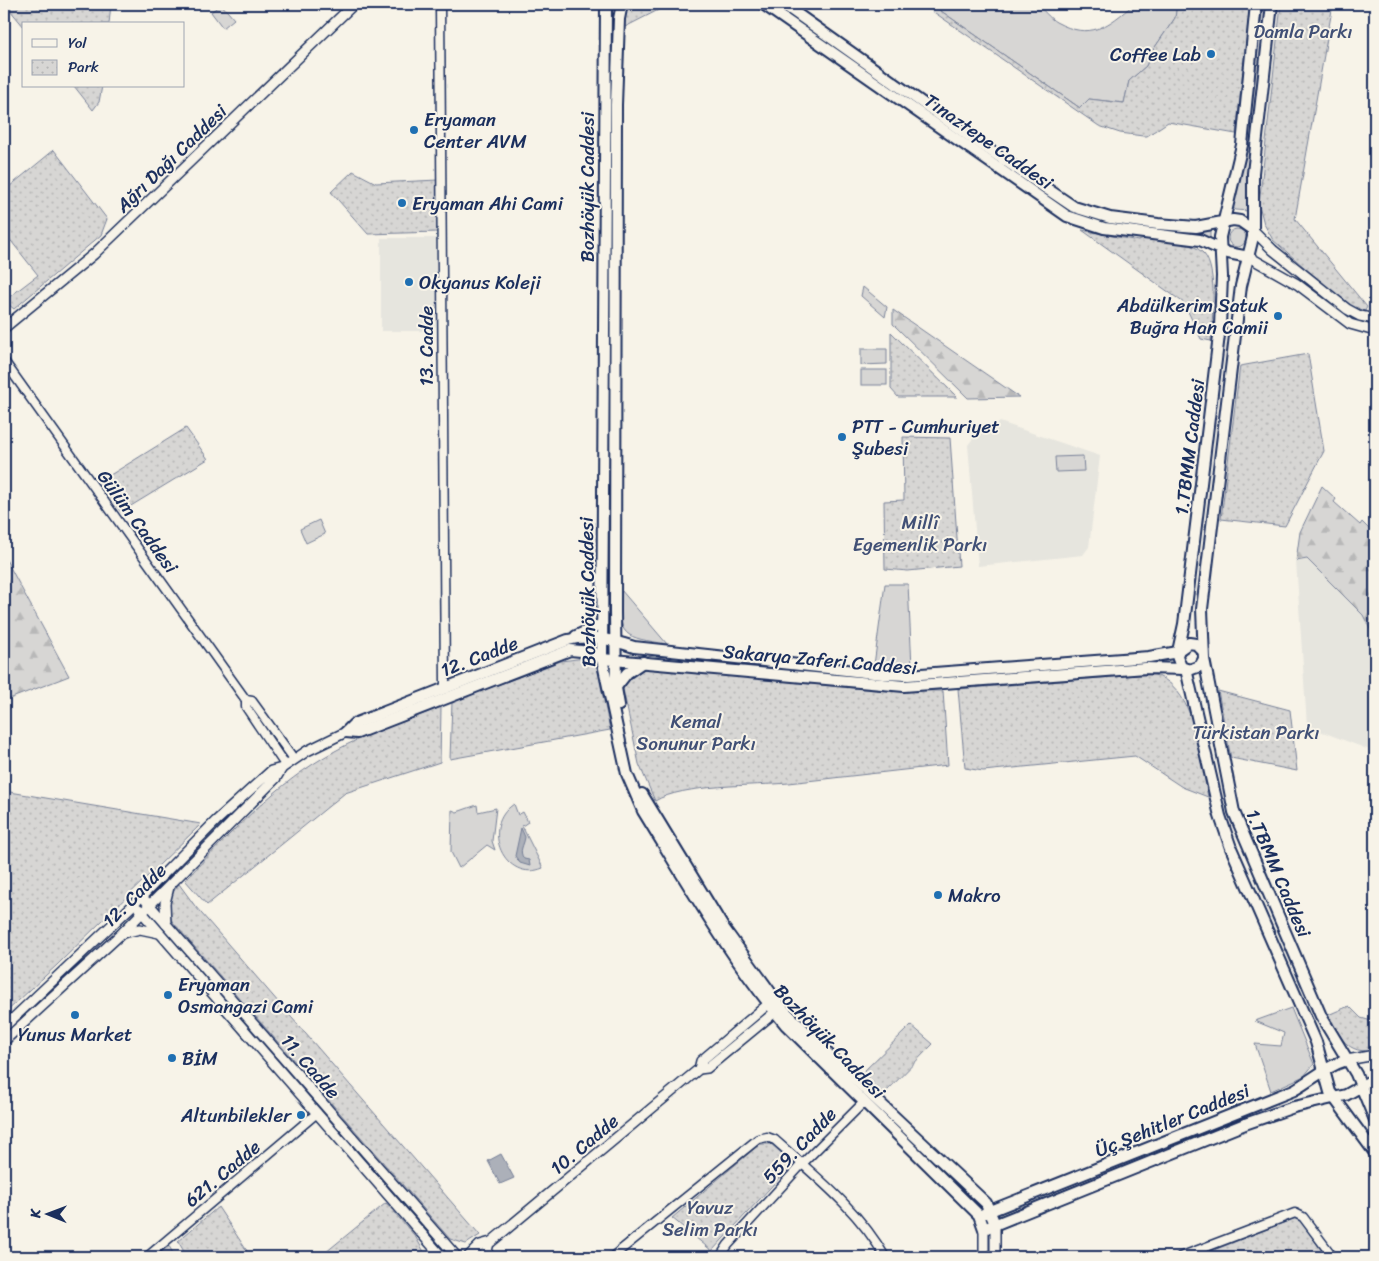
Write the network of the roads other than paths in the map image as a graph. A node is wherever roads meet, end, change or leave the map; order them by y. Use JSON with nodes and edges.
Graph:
{"nodes":[{"id":1,"x":354,"y":4,"type":"edge"},
{"id":2,"x":440,"y":4,"type":"edge"},
{"id":3,"x":606,"y":4,"type":"edge"},
{"id":4,"x":622,"y":4,"type":"edge"},
{"id":5,"x":763,"y":4,"type":"edge"},
{"id":6,"x":783,"y":4,"type":"edge"},
{"id":7,"x":1256,"y":4,"type":"edge"},
{"id":8,"x":1272,"y":4,"type":"edge"},
{"id":9,"x":1224,"y":222,"type":"junction"},
{"id":10,"x":1253,"y":230,"type":"junction"},
{"id":11,"x":1219,"y":248,"type":"junction"},
{"id":12,"x":1249,"y":257,"type":"junction"},
{"id":13,"x":1375,"y":319,"type":"edge"},
{"id":14,"x":4,"y":328,"type":"edge"},
{"id":15,"x":1375,"y":331,"type":"edge"},
{"id":16,"x":4,"y":361,"type":"edge"},
{"id":17,"x":602,"y":624,"type":"junction"},
{"id":18,"x":602,"y":639,"type":"junction"},
{"id":19,"x":568,"y":640,"type":"junction"},
{"id":20,"x":617,"y":641,"type":"junction"},
{"id":21,"x":1178,"y":651,"type":"junction"},
{"id":22,"x":1203,"y":654,"type":"junction"},
{"id":23,"x":602,"y":659,"type":"junction"},
{"id":24,"x":616,"y":660,"type":"junction"},
{"id":25,"x":642,"y":662,"type":"junction"},
{"id":26,"x":1185,"y":669,"type":"junction"},
{"id":27,"x":445,"y":688,"type":"junction"},
{"id":28,"x":616,"y":688,"type":"junction"},
{"id":29,"x":246,"y":700,"type":"junction"},
{"id":30,"x":621,"y":731,"type":"junction"},
{"id":31,"x":346,"y":732,"type":"junction"},
{"id":32,"x":294,"y":759,"type":"junction"},
{"id":33,"x":284,"y":767,"type":"junction"},
{"id":34,"x":172,"y":882,"type":"junction"},
{"id":35,"x":142,"y":896,"type":"junction"},
{"id":36,"x":134,"y":904,"type":"junction"},
{"id":37,"x":149,"y":905,"type":"junction"},
{"id":38,"x":142,"y":912,"type":"junction"},
{"id":39,"x":166,"y":924,"type":"junction"},
{"id":40,"x":160,"y":933,"type":"junction"},
{"id":41,"x":120,"y":934,"type":"junction"},
{"id":42,"x":775,"y":1006,"type":"junction"},
{"id":43,"x":4,"y":1027,"type":"edge"},
{"id":44,"x":4,"y":1041,"type":"edge"},
{"id":45,"x":1375,"y":1055,"type":"edge"},
{"id":46,"x":1347,"y":1060,"type":"junction"},
{"id":47,"x":1324,"y":1070,"type":"junction"},
{"id":48,"x":1375,"y":1077,"type":"edge"},
{"id":49,"x":1360,"y":1087,"type":"junction"},
{"id":50,"x":1334,"y":1098,"type":"junction"},
{"id":51,"x":864,"y":1102,"type":"junction"},
{"id":52,"x":317,"y":1113,"type":"junction"},
{"id":53,"x":1375,"y":1120,"type":"edge"},
{"id":54,"x":1375,"y":1153,"type":"edge"},
{"id":55,"x":802,"y":1164,"type":"junction"},
{"id":56,"x":991,"y":1210,"type":"junction"},
{"id":57,"x":979,"y":1215,"type":"junction"},
{"id":58,"x":995,"y":1224,"type":"junction"},
{"id":59,"x":984,"y":1228,"type":"junction"},
{"id":60,"x":489,"y":1243,"type":"junction"},
{"id":61,"x":147,"y":1257,"type":"edge"},
{"id":62,"x":442,"y":1257,"type":"edge"},
{"id":63,"x":457,"y":1257,"type":"edge"},
{"id":64,"x":468,"y":1257,"type":"edge"},
{"id":65,"x":482,"y":1257,"type":"edge"},
{"id":66,"x":612,"y":1257,"type":"edge"},
{"id":67,"x":720,"y":1257,"type":"edge"},
{"id":68,"x":885,"y":1257,"type":"edge"},
{"id":69,"x":984,"y":1257,"type":"edge"},
{"id":70,"x":995,"y":1257,"type":"edge"},
{"id":71,"x":1180,"y":1257,"type":"edge"},
{"id":72,"x":1333,"y":1257,"type":"edge"}],
"edges":[{"from":1,"to":14,"type":"main road","name":"Ağrı Dağı Caddesi"},
{"from":2,"to":27,"type":"street","name":"13. Cadde"},
{"from":3,"to":17,"type":"main road","name":"Bozhöyük Caddesi"},
{"from":4,"to":20,"type":"main road","name":"Bozhöyük Caddesi"},
{"from":5,"to":11,"type":"main road","name":"Tınaztepe Caddesi"},
{"from":6,"to":9,"type":"main road","name":"Tınaztepe Caddesi"},
{"from":7,"to":9,"type":"main road"},
{"from":8,"to":10,"type":"main road"},
{"from":9,"to":10,"type":"main road"},
{"from":9,"to":11,"type":"main road","name":"1.TBMM Caddesi"},
{"from":10,"to":12,"type":"main road","name":"1.TBMM Caddesi"},
{"from":10,"to":13,"type":"main road"},
{"from":11,"to":12,"type":"main road","name":"Tınaztepe Caddesi"},
{"from":11,"to":21,"type":"main road","name":"1.TBMM Caddesi"},
{"from":12,"to":15,"type":"main road"},
{"from":12,"to":22,"type":"main road","name":"1.TBMM Caddesi"},
{"from":16,"to":29,"type":"street","name":"Gülüm Caddesi"},
{"from":17,"to":18,"type":"main road","name":"Bozhöyük Caddesi"},
{"from":17,"to":19,"type":"main road"},
{"from":18,"to":19,"type":"main road","name":"12. Cadde"},
{"from":18,"to":20,"type":"main road","name":"Sakarya Zaferi Caddesi"},
{"from":18,"to":23,"type":"main road","name":"Bozhöyük Caddesi"},
{"from":19,"to":27,"type":"main road","name":"12. Cadde"},
{"from":20,"to":21,"type":"main road","name":"Sakarya Zaferi Caddesi"},
{"from":20,"to":24,"type":"main road","name":"Bozhöyük Caddesi"},
{"from":21,"to":22,"type":"main road"},
{"from":21,"to":26,"type":"main road"},
{"from":22,"to":26,"type":"main road"},
{"from":22,"to":46,"type":"main road","name":"1.TBMM Caddesi"},
{"from":23,"to":24,"type":"main road","name":"Sakarya Zaferi Caddesi"},
{"from":23,"to":30,"type":"main road","name":"Bozhöyük Caddesi"},
{"from":23,"to":31,"type":"main road","name":"12. Cadde"},
{"from":24,"to":25,"type":"main road","name":"Sakarya Zaferi Caddesi"},
{"from":24,"to":28,"type":"main road","name":"Bozhöyük Caddesi"},
{"from":25,"to":26,"type":"main road","name":"Sakarya Zaferi Caddesi"},
{"from":25,"to":28,"type":"main road"},
{"from":26,"to":47,"type":"main road","name":"1.TBMM Caddesi"},
{"from":27,"to":31,"type":"main road","name":"12. Cadde"},
{"from":28,"to":30,"type":"main road","name":"Bozhöyük Caddesi"},
{"from":29,"to":32,"type":"street","name":"Gülüm Caddesi"},
{"from":29,"to":33,"type":"street","name":"Gülüm Caddesi"},
{"from":30,"to":42,"type":"main road","name":"Bozhöyük Caddesi"},
{"from":31,"to":32,"type":"main road","name":"12. Cadde"},
{"from":32,"to":33,"type":"main road","name":"12. Cadde"},
{"from":33,"to":34,"type":"main road","name":"12. Cadde"},
{"from":33,"to":35,"type":"main road","name":"12. Cadde"},
{"from":34,"to":37,"type":"main road","name":"12. Cadde"},
{"from":34,"to":39,"type":"main road"},
{"from":35,"to":36,"type":"main road","name":"12. Cadde"},
{"from":35,"to":37,"type":"main road","name":"11. Cadde"},
{"from":36,"to":38,"type":"main road","name":"11. Cadde"},
{"from":36,"to":43,"type":"main road","name":"12. Cadde"},
{"from":37,"to":38,"type":"main road","name":"12. Cadde"},
{"from":37,"to":39,"type":"main road","name":"11. Cadde"},
{"from":38,"to":40,"type":"main road","name":"11. Cadde"},
{"from":38,"to":41,"type":"main road","name":"12. Cadde"},
{"from":39,"to":63,"type":"main road","name":"11. Cadde"},
{"from":40,"to":41,"type":"main road"},
{"from":40,"to":52,"type":"main road","name":"11. Cadde"},
{"from":41,"to":44,"type":"main road","name":"12. Cadde"},
{"from":42,"to":51,"type":"main road","name":"Bozhöyük Caddesi"},
{"from":42,"to":56,"type":"main road","name":"Bozhöyük Caddesi"},
{"from":42,"to":60,"type":"main road","name":"10. Cadde"},
{"from":45,"to":46,"type":"main road","name":"Üç Şehitler Caddesi"},
{"from":46,"to":47,"type":"main road","name":"Üç Şehitler Caddesi"},
{"from":46,"to":49,"type":"main road","name":"1.TBMM Caddesi"},
{"from":47,"to":50,"type":"main road","name":"1.TBMM Caddesi"},
{"from":47,"to":56,"type":"main road","name":"Üç Şehitler Caddesi"},
{"from":48,"to":49,"type":"main road","name":"Üç Şehitler Caddesi"},
{"from":49,"to":50,"type":"main road","name":"Üç Şehitler Caddesi"},
{"from":49,"to":53,"type":"main road","name":"1.TBMM Caddesi"},
{"from":50,"to":54,"type":"main road","name":"1.TBMM Caddesi"},
{"from":50,"to":58,"type":"main road","name":"Üç Şehitler Caddesi"},
{"from":51,"to":55,"type":"street","name":"559. Cadde"},
{"from":51,"to":57,"type":"main road","name":"Bozhöyük Caddesi"},
{"from":52,"to":61,"type":"street","name":"621. Cadde"},
{"from":52,"to":62,"type":"main road","name":"11. Cadde"},
{"from":55,"to":66,"type":"street"},
{"from":55,"to":67,"type":"street","name":"559. Cadde"},
{"from":55,"to":68,"type":"street"},
{"from":56,"to":57,"type":"main road","name":"Üç Şehitler Caddesi"},
{"from":56,"to":58,"type":"main road","name":"Bozhöyük Caddesi"},
{"from":57,"to":59,"type":"main road","name":"Bozhöyük Caddesi"},
{"from":58,"to":59,"type":"main road","name":"Üç Şehitler Caddesi"},
{"from":58,"to":70,"type":"main road"},
{"from":59,"to":69,"type":"main road"},
{"from":60,"to":64,"type":"main road","name":"10. Cadde"},
{"from":60,"to":65,"type":"main road","name":"10. Cadde"},
{"from":71,"to":72,"type":"street"}]}
